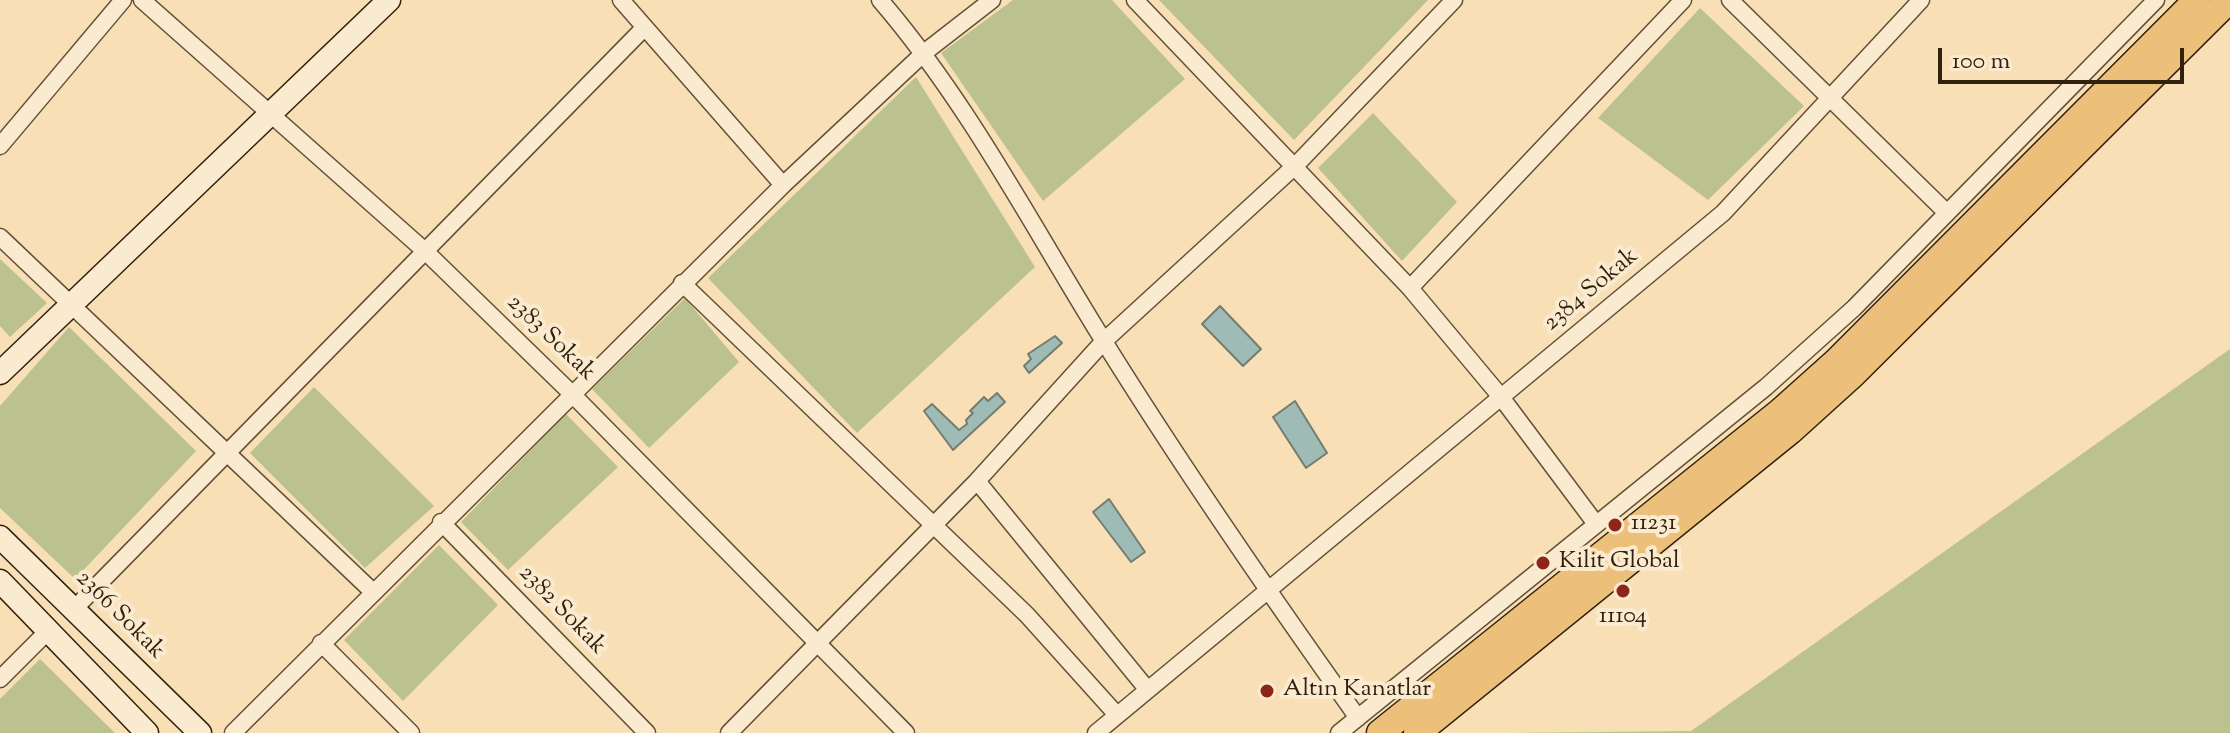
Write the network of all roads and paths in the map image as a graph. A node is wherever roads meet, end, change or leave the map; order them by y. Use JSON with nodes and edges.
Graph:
{"nodes":[{"id":1,"x":123,"y":0,"type":"edge"},
{"id":2,"x":142,"y":0,"type":"edge"},
{"id":3,"x":389,"y":0,"type":"edge"},
{"id":4,"x":621,"y":0,"type":"edge"},
{"id":5,"x":880,"y":0,"type":"edge"},
{"id":6,"x":992,"y":0,"type":"edge"},
{"id":7,"x":1135,"y":0,"type":"edge"},
{"id":8,"x":1454,"y":0,"type":"edge"},
{"id":9,"x":1683,"y":0,"type":"edge"},
{"id":10,"x":1730,"y":0,"type":"edge"},
{"id":11,"x":1921,"y":0,"type":"edge"},
{"id":12,"x":2156,"y":0,"type":"edge"},
{"id":13,"x":2197,"y":0,"type":"edge"},
{"id":14,"x":2229,"y":0,"type":"edge"},
{"id":15,"x":644,"y":28,"type":"junction"},
{"id":16,"x":925,"y":52,"type":"junction"},
{"id":17,"x":1828,"y":96,"type":"junction"},
{"id":18,"x":267,"y":115,"type":"junction"},
{"id":19,"x":0,"y":146,"type":"edge"},
{"id":20,"x":1296,"y":165,"type":"junction"},
{"id":21,"x":783,"y":185,"type":"junction"},
{"id":22,"x":1947,"y":213,"type":"junction"},
{"id":23,"x":0,"y":237,"type":"edge"},
{"id":24,"x":425,"y":251,"type":"junction"},
{"id":25,"x":682,"y":283,"type":"junction"},
{"id":26,"x":1410,"y":288,"type":"junction"},
{"id":27,"x":72,"y":305,"type":"junction"},
{"id":28,"x":1104,"y":341,"type":"junction"},
{"id":29,"x":4,"y":361,"type":"edge"},
{"id":30,"x":571,"y":393,"type":"junction"},
{"id":31,"x":1501,"y":397,"type":"junction"},
{"id":32,"x":227,"y":453,"type":"junction"},
{"id":33,"x":977,"y":481,"type":"junction"},
{"id":34,"x":441,"y":522,"type":"junction"},
{"id":35,"x":935,"y":524,"type":"junction"},
{"id":36,"x":1596,"y":524,"type":"junction"},
{"id":37,"x":0,"y":537,"type":"edge"},
{"id":38,"x":0,"y":581,"type":"edge"},
{"id":39,"x":372,"y":591,"type":"junction"},
{"id":40,"x":1267,"y":591,"type":"junction"},
{"id":41,"x":75,"y":608,"type":"junction"},
{"id":42,"x":48,"y":631,"type":"junction"},
{"id":43,"x":321,"y":643,"type":"junction"},
{"id":44,"x":818,"y":645,"type":"junction"},
{"id":45,"x":0,"y":679,"type":"edge"},
{"id":46,"x":1147,"y":689,"type":"junction"},
{"id":47,"x":1117,"y":715,"type":"junction"},
{"id":48,"x":1358,"y":718,"type":"junction"},
{"id":49,"x":147,"y":733,"type":"edge"},
{"id":50,"x":200,"y":733,"type":"edge"},
{"id":51,"x":233,"y":733,"type":"edge"},
{"id":52,"x":411,"y":733,"type":"edge"},
{"id":53,"x":647,"y":733,"type":"edge"},
{"id":54,"x":729,"y":733,"type":"edge"},
{"id":55,"x":906,"y":733,"type":"edge"},
{"id":56,"x":1096,"y":733,"type":"edge"},
{"id":57,"x":1339,"y":733,"type":"edge"},
{"id":58,"x":1380,"y":733,"type":"edge"},
{"id":59,"x":1417,"y":733,"type":"edge"}],
"edges":[{"from":1,"to":19,"type":"street"},
{"from":2,"to":18,"type":"street","name":"2383 Sokak"},
{"from":3,"to":18,"type":"street"},
{"from":4,"to":15,"type":"street"},
{"from":5,"to":16,"type":"street"},
{"from":6,"to":16,"type":"street"},
{"from":7,"to":20,"type":"street"},
{"from":8,"to":20,"type":"street"},
{"from":9,"to":26,"type":"street"},
{"from":10,"to":17,"type":"street"},
{"from":11,"to":17,"type":"street","name":"2384 Sokak"},
{"from":12,"to":22,"type":"street"},
{"from":13,"to":58,"type":"main road"},
{"from":14,"to":59,"type":"main road"},
{"from":15,"to":21,"type":"street"},
{"from":15,"to":24,"type":"street"},
{"from":16,"to":21,"type":"street"},
{"from":16,"to":28,"type":"street"},
{"from":17,"to":22,"type":"street"},
{"from":17,"to":31,"type":"street","name":"2384 Sokak"},
{"from":18,"to":24,"type":"street","name":"2383 Sokak"},
{"from":18,"to":27,"type":"street"},
{"from":20,"to":26,"type":"street"},
{"from":20,"to":28,"type":"street"},
{"from":21,"to":25,"type":"street"},
{"from":22,"to":36,"type":"street"},
{"from":23,"to":27,"type":"street"},
{"from":24,"to":30,"type":"street","name":"2383 Sokak"},
{"from":24,"to":32,"type":"street"},
{"from":25,"to":30,"type":"street"},
{"from":25,"to":35,"type":"street"},
{"from":26,"to":31,"type":"street"},
{"from":27,"to":29,"type":"street"},
{"from":27,"to":32,"type":"street"},
{"from":28,"to":33,"type":"street"},
{"from":28,"to":40,"type":"street"},
{"from":30,"to":34,"type":"street"},
{"from":30,"to":44,"type":"street","name":"2383 Sokak"},
{"from":31,"to":36,"type":"street"},
{"from":31,"to":40,"type":"street","name":"2384 Sokak"},
{"from":32,"to":39,"type":"street"},
{"from":32,"to":41,"type":"street"},
{"from":33,"to":35,"type":"street"},
{"from":33,"to":46,"type":"street"},
{"from":34,"to":39,"type":"street"},
{"from":34,"to":53,"type":"street","name":"2382 Sokak"},
{"from":35,"to":44,"type":"street"},
{"from":35,"to":47,"type":"street"},
{"from":36,"to":48,"type":"street"},
{"from":37,"to":41,"type":"street","name":"2366 Sokak"},
{"from":38,"to":42,"type":"street"},
{"from":39,"to":43,"type":"street"},
{"from":40,"to":46,"type":"street","name":"2384 Sokak"},
{"from":40,"to":48,"type":"street"},
{"from":41,"to":50,"type":"street","name":"2366 Sokak"},
{"from":42,"to":45,"type":"street"},
{"from":42,"to":49,"type":"street"},
{"from":43,"to":51,"type":"street"},
{"from":43,"to":52,"type":"street"},
{"from":44,"to":54,"type":"street"},
{"from":44,"to":55,"type":"street","name":"2383 Sokak"},
{"from":46,"to":47,"type":"street","name":"2384 Sokak"},
{"from":47,"to":56,"type":"street","name":"2384 Sokak"},
{"from":48,"to":57,"type":"street"}]}
